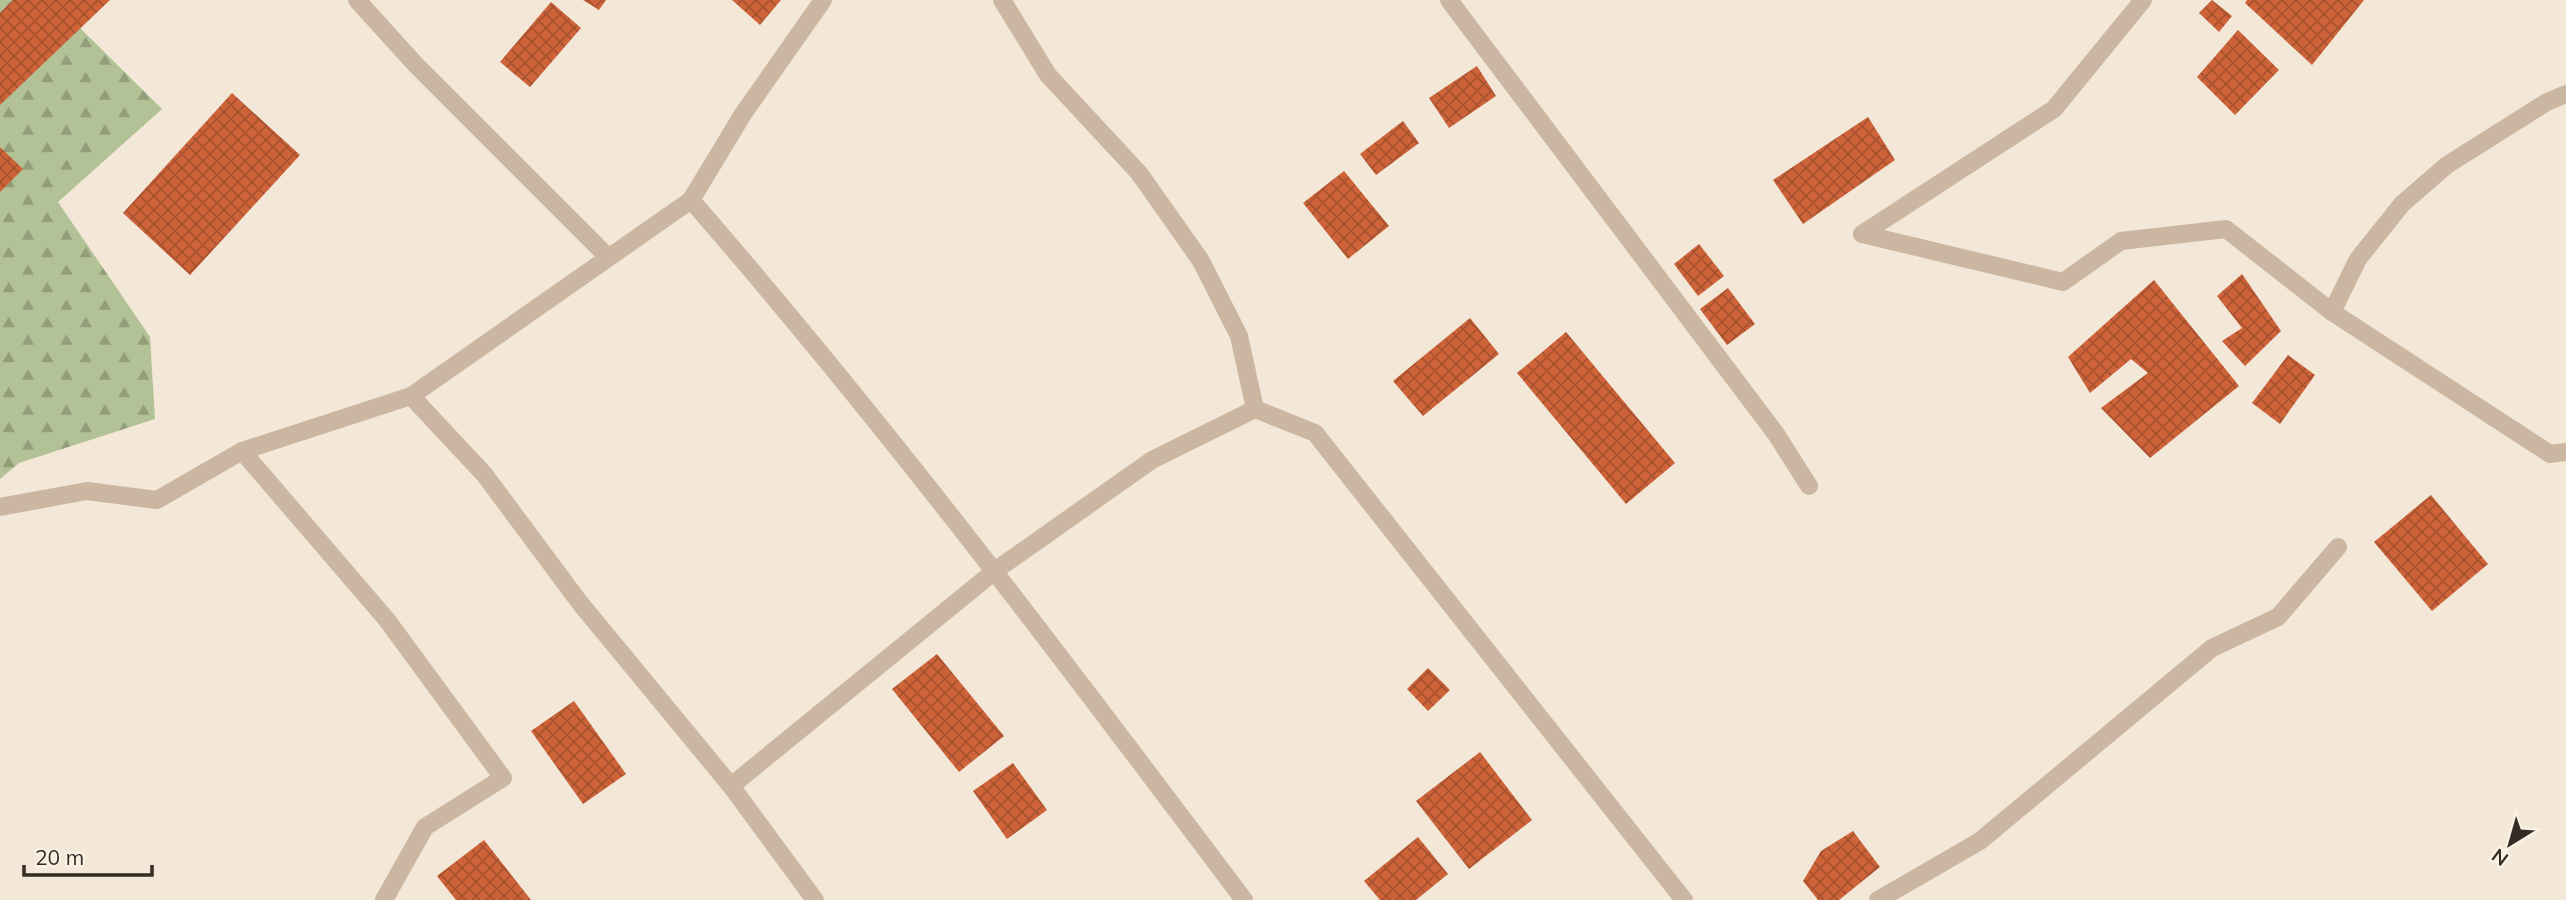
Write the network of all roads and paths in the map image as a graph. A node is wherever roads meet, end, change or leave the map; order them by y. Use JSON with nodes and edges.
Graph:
{"nodes":[{"id":1,"x":357,"y":0,"type":"edge"},
{"id":2,"x":823,"y":0,"type":"edge"},
{"id":3,"x":1002,"y":0,"type":"edge"},
{"id":4,"x":1449,"y":0,"type":"edge"},
{"id":5,"x":2143,"y":0,"type":"edge"},
{"id":6,"x":2566,"y":94,"type":"edge"},
{"id":7,"x":691,"y":201,"type":"junction"},
{"id":8,"x":608,"y":257,"type":"junction"},
{"id":9,"x":2332,"y":312,"type":"junction"},
{"id":10,"x":411,"y":396,"type":"junction"},
{"id":11,"x":1255,"y":409,"type":"junction"},
{"id":12,"x":242,"y":451,"type":"junction"},
{"id":13,"x":2566,"y":452,"type":"edge"},
{"id":14,"x":1809,"y":486,"type":"dead end"},
{"id":15,"x":0,"y":507,"type":"edge"},
{"id":16,"x":2338,"y":547,"type":"dead end"},
{"id":17,"x":996,"y":570,"type":"junction"},
{"id":18,"x":731,"y":786,"type":"junction"},
{"id":19,"x":384,"y":900,"type":"edge"},
{"id":20,"x":815,"y":900,"type":"edge"},
{"id":21,"x":1244,"y":900,"type":"edge"},
{"id":22,"x":1684,"y":900,"type":"edge"},
{"id":23,"x":1878,"y":900,"type":"edge"}],
"edges":[{"from":1,"to":8,"type":"street"},
{"from":2,"to":7,"type":"street"},
{"from":3,"to":11,"type":"street"},
{"from":4,"to":14,"type":"street"},
{"from":5,"to":9,"type":"street"},
{"from":6,"to":9,"type":"street"},
{"from":7,"to":8,"type":"street"},
{"from":7,"to":17,"type":"street"},
{"from":8,"to":10,"type":"street"},
{"from":9,"to":13,"type":"street"},
{"from":10,"to":12,"type":"street"},
{"from":10,"to":18,"type":"street"},
{"from":11,"to":17,"type":"street"},
{"from":11,"to":22,"type":"street"},
{"from":12,"to":15,"type":"street"},
{"from":12,"to":19,"type":"street"},
{"from":16,"to":23,"type":"street"},
{"from":17,"to":18,"type":"street"},
{"from":17,"to":21,"type":"street"},
{"from":18,"to":20,"type":"street"}]}
